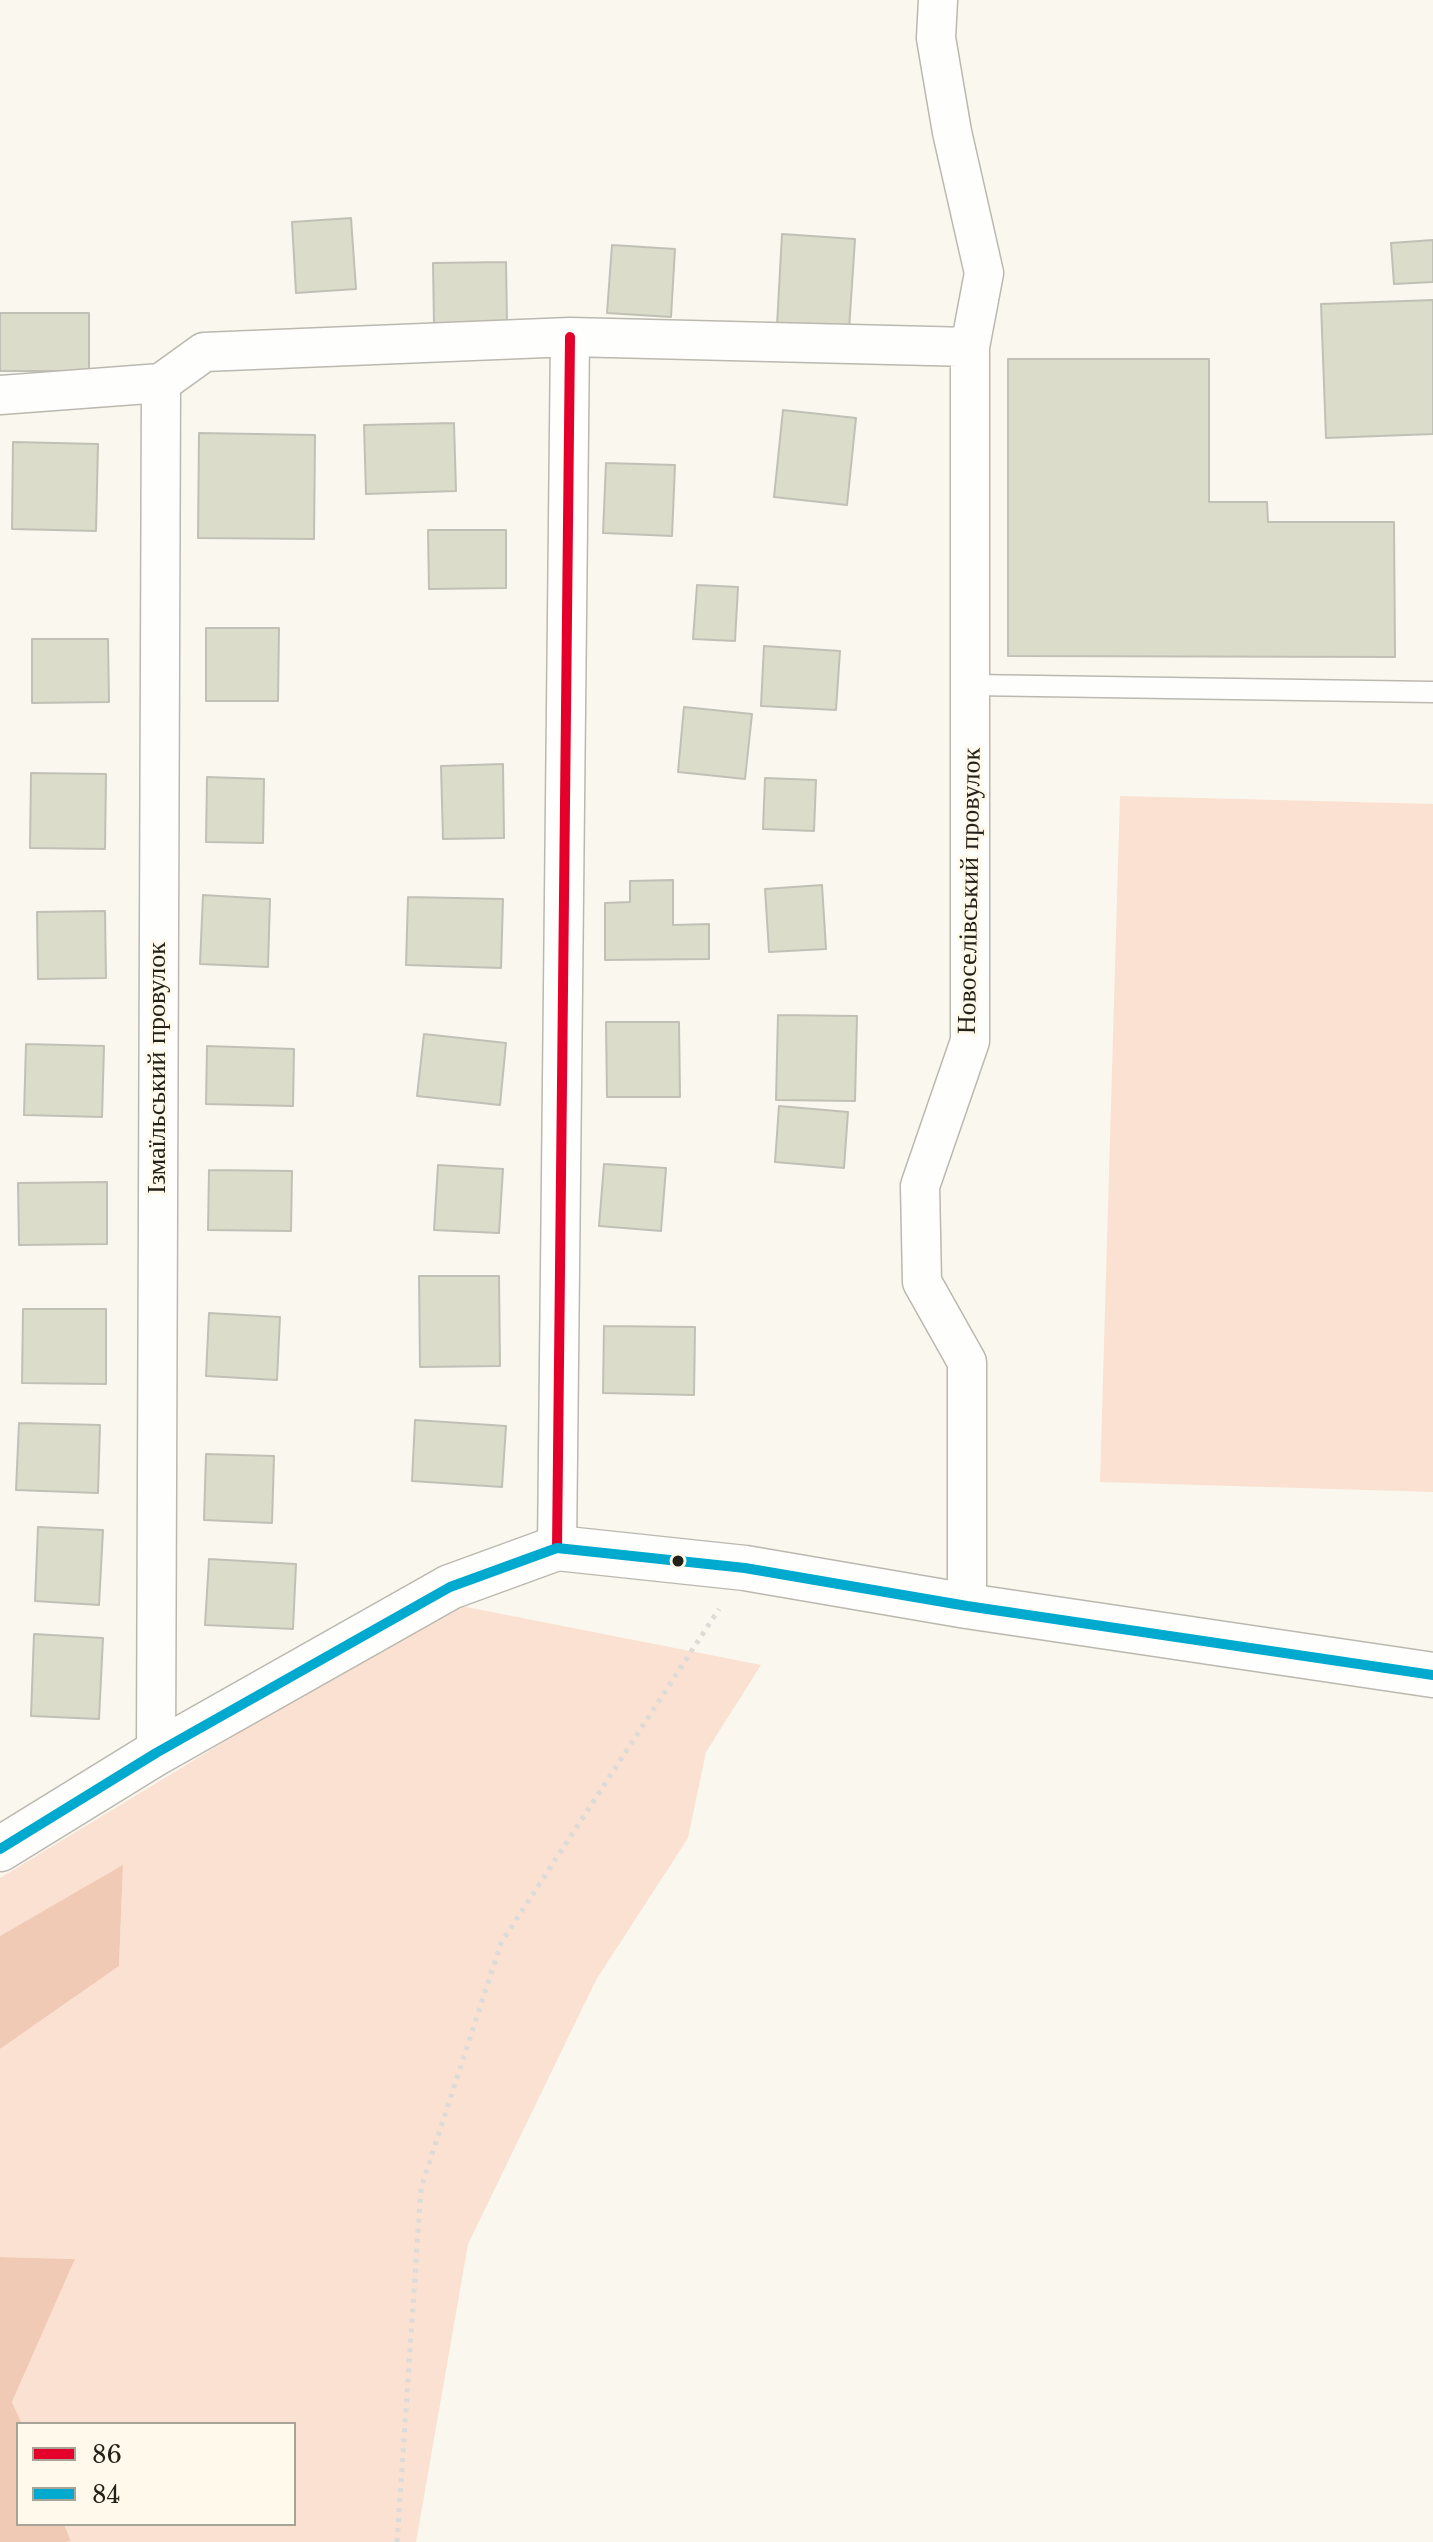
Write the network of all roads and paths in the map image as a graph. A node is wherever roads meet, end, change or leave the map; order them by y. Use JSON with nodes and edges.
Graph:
{"nodes":[{"id":1,"x":938,"y":0,"type":"edge"},
{"id":2,"x":570,"y":337,"type":"junction"},
{"id":3,"x":970,"y":347,"type":"junction"},
{"id":4,"x":161,"y":383,"type":"junction"},
{"id":5,"x":0,"y":395,"type":"edge"},
{"id":6,"x":972,"y":685,"type":"junction"},
{"id":7,"x":1433,"y":692,"type":"edge"},
{"id":8,"x":557,"y":1548,"type":"junction"},
{"id":9,"x":745,"y":1568,"type":"junction"},
{"id":10,"x":967,"y":1606,"type":"junction"},
{"id":11,"x":1433,"y":1675,"type":"edge"},
{"id":12,"x":156,"y":1753,"type":"junction"},
{"id":13,"x":0,"y":1849,"type":"edge"},
{"id":14,"x":397,"y":2542,"type":"edge"}],
"edges":[{"from":1,"to":3,"type":"street","name":"Новоселівський провулок"},
{"from":2,"to":3,"type":"street"},
{"from":2,"to":4,"type":"street"},
{"from":2,"to":8,"type":"street"},
{"from":3,"to":6,"type":"street","name":"Новоселівський провулок"},
{"from":4,"to":5,"type":"street"},
{"from":4,"to":12,"type":"street","name":"Ізмаїльський провулок"},
{"from":6,"to":7,"type":"lane"},
{"from":6,"to":10,"type":"street","name":"Новоселівський провулок"},
{"from":8,"to":9,"type":"street"},
{"from":8,"to":12,"type":"street"},
{"from":9,"to":10,"type":"street"},
{"from":9,"to":14,"type":"path"},
{"from":10,"to":11,"type":"street"},
{"from":12,"to":13,"type":"street"}]}
